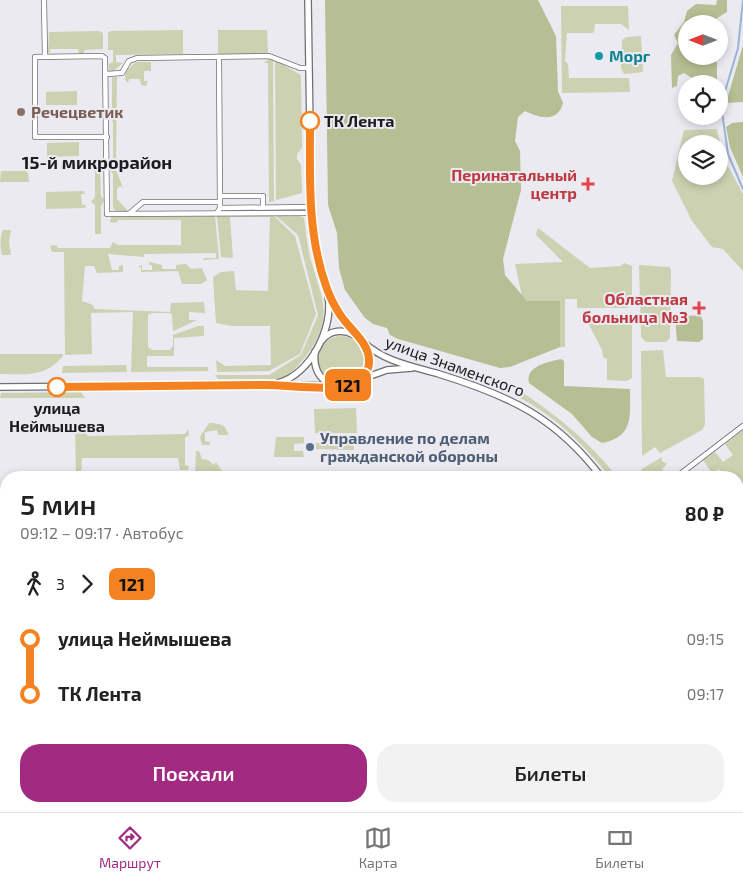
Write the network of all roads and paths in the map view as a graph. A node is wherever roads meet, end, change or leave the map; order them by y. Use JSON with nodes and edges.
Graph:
{"nodes":[{"id":1,"x":44,"y":0,"type":"edge"},
{"id":2,"x":308,"y":0,"type":"edge"},
{"id":3,"x":44,"y":56,"type":"junction"},
{"id":4,"x":219,"y":57,"type":"junction"},
{"id":5,"x":309,"y":68,"type":"junction"},
{"id":6,"x":106,"y":74,"type":"junction"},
{"id":7,"x":107,"y":137,"type":"junction"},
{"id":8,"x":220,"y":199,"type":"junction"},
{"id":9,"x":263,"y":207,"type":"junction"},
{"id":10,"x":311,"y":210,"type":"junction"},
{"id":11,"x":219,"y":211,"type":"junction"},
{"id":12,"x":130,"y":213,"type":"junction"},
{"id":13,"x":326,"y":286,"type":"junction"},
{"id":14,"x":360,"y":340,"type":"junction"},
{"id":15,"x":319,"y":343,"type":"junction"},
{"id":16,"x":316,"y":350,"type":"junction"},
{"id":17,"x":412,"y":368,"type":"junction"},
{"id":18,"x":357,"y":382,"type":"junction"},
{"id":19,"x":268,"y":384,"type":"junction"},
{"id":20,"x":339,"y":386,"type":"junction"},
{"id":21,"x":0,"y":387,"type":"edge"},
{"id":22,"x":743,"y":426,"type":"edge"},
{"id":23,"x":596,"y":471,"type":"edge"},
{"id":24,"x":684,"y":471,"type":"edge"}],
"edges":[{"from":1,"to":3,"type":"street"},
{"from":2,"to":5,"type":"main road"},
{"from":3,"to":6,"type":"street"},
{"from":3,"to":7,"type":"street"},
{"from":4,"to":5,"type":"street"},
{"from":4,"to":6,"type":"street"},
{"from":4,"to":8,"type":"street"},
{"from":5,"to":10,"type":"main road"},
{"from":6,"to":7,"type":"street"},
{"from":7,"to":12,"type":"street"},
{"from":8,"to":9,"type":"street"},
{"from":8,"to":11,"type":"street"},
{"from":8,"to":12,"type":"street"},
{"from":9,"to":10,"type":"street"},
{"from":9,"to":11,"type":"street"},
{"from":10,"to":11,"type":"street"},
{"from":10,"to":13,"type":"main road"},
{"from":11,"to":12,"type":"street"},
{"from":13,"to":14,"type":"main road"},
{"from":13,"to":15,"type":"main road"},
{"from":14,"to":15,"type":"main road"},
{"from":14,"to":17,"type":"main road","name":"улица Знаменского"},
{"from":14,"to":18,"type":"main road"},
{"from":15,"to":16,"type":"main road"},
{"from":16,"to":19,"type":"main road"},
{"from":16,"to":20,"type":"main road"},
{"from":17,"to":18,"type":"main road"},
{"from":17,"to":23,"type":"main road","name":"улица Знаменского"},
{"from":18,"to":20,"type":"main road"},
{"from":19,"to":20,"type":"main road"},
{"from":19,"to":21,"type":"main road"},
{"from":22,"to":24,"type":"street"}]}
